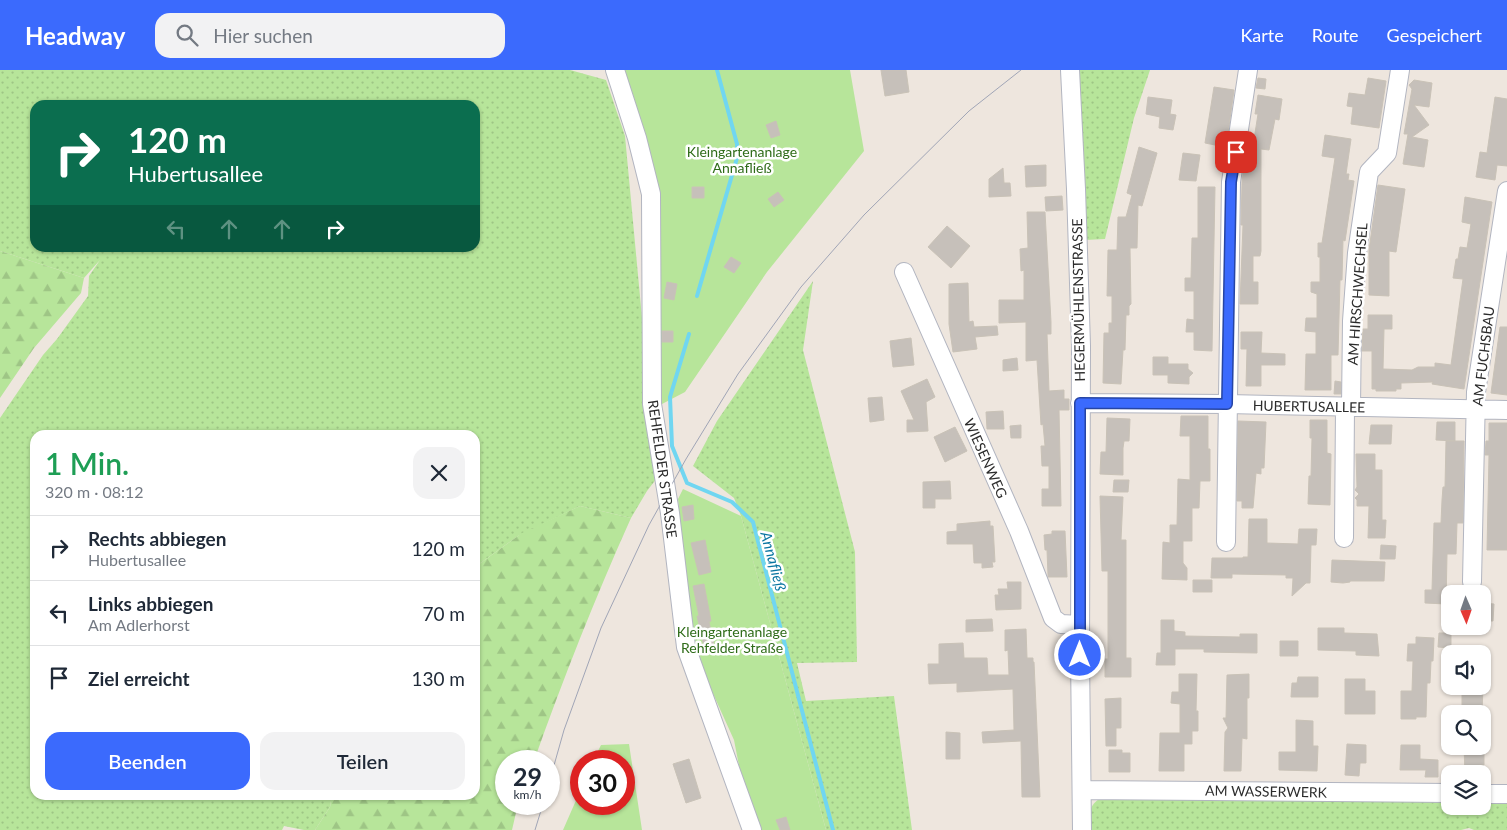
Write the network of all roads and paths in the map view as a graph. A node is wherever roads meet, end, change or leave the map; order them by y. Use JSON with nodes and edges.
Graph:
{"nodes":[{"id":1,"x":615,"y":70,"type":"edge"},
{"id":2,"x":1070,"y":70,"type":"edge"},
{"id":3,"x":1248,"y":70,"type":"edge"},
{"id":4,"x":1400,"y":70,"type":"edge"},
{"id":5,"x":1507,"y":191,"type":"edge"},
{"id":6,"x":904,"y":272,"type":"dead end"},
{"id":7,"x":1080,"y":403,"type":"junction"},
{"id":8,"x":1227,"y":404,"type":"junction"},
{"id":9,"x":1348,"y":407,"type":"junction"},
{"id":10,"x":1476,"y":410,"type":"junction"},
{"id":11,"x":1507,"y":410,"type":"edge"},
{"id":12,"x":1344,"y":538,"type":"dead end"},
{"id":13,"x":1226,"y":542,"type":"dead end"},
{"id":14,"x":1472,"y":582,"type":"dead end"},
{"id":15,"x":1080,"y":625,"type":"junction"},
{"id":16,"x":1082,"y":790,"type":"junction"},
{"id":17,"x":1441,"y":793,"type":"edge"},
{"id":18,"x":1491,"y":794,"type":"edge"},
{"id":19,"x":1507,"y":794,"type":"edge"},
{"id":20,"x":752,"y":830,"type":"edge"},
{"id":21,"x":1082,"y":830,"type":"edge"}],
"edges":[{"from":1,"to":20,"type":"street","name":"REHFELDER STRASSE"},
{"from":2,"to":7,"type":"street","name":"HEGERMÜHLENSTRASSE"},
{"from":3,"to":8,"type":"street"},
{"from":4,"to":9,"type":"street","name":"AM HIRSCHWECHSEL"},
{"from":5,"to":10,"type":"street","name":"AM FUCHSBAU"},
{"from":6,"to":15,"type":"street","name":"WIESENWEG"},
{"from":7,"to":8,"type":"street","name":"HUBERTUSALLEE"},
{"from":7,"to":15,"type":"street","name":"HEGERMÜHLENSTRASSE"},
{"from":8,"to":9,"type":"street","name":"HUBERTUSALLEE"},
{"from":8,"to":13,"type":"street"},
{"from":9,"to":10,"type":"street","name":"HUBERTUSALLEE"},
{"from":9,"to":12,"type":"street","name":"AM HIRSCHWECHSEL"},
{"from":10,"to":11,"type":"street","name":"HUBERTUSALLEE"},
{"from":10,"to":14,"type":"street","name":"AM FUCHSBAU"},
{"from":15,"to":16,"type":"street","name":"HEGERMÜHLENSTRASSE"},
{"from":16,"to":17,"type":"street","name":"AM WASSERWERK"},
{"from":16,"to":21,"type":"street","name":"HEGERMÜHLENSTRASSE"},
{"from":18,"to":19,"type":"street"}]}
